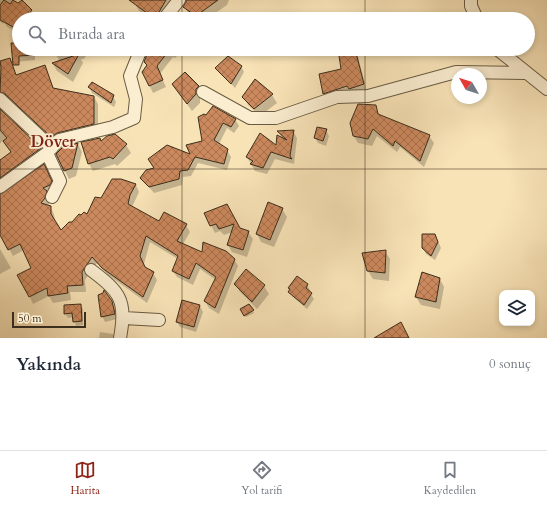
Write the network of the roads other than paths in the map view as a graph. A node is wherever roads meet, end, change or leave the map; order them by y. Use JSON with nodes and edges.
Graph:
{"nodes":[{"id":1,"x":179,"y":0,"type":"edge"},
{"id":2,"x":471,"y":0,"type":"edge"},
{"id":3,"x":170,"y":12,"type":"edge"},
{"id":4,"x":474,"y":12,"type":"edge"},
{"id":5,"x":138,"y":56,"type":"edge"},
{"id":6,"x":505,"y":56,"type":"edge"},
{"id":7,"x":526,"y":73,"type":"junction"},
{"id":8,"x":547,"y":89,"type":"edge"},
{"id":9,"x":203,"y":92,"type":"dead end"},
{"id":10,"x":0,"y":99,"type":"edge"},
{"id":11,"x":50,"y":150,"type":"junction"},
{"id":12,"x":0,"y":187,"type":"edge"},
{"id":13,"x":52,"y":197,"type":"dead end"},
{"id":14,"x":91,"y":270,"type":"dead end"},
{"id":15,"x":124,"y":318,"type":"junction"},
{"id":16,"x":159,"y":320,"type":"dead end"},
{"id":17,"x":120,"y":338,"type":"edge"}],
"edges":[{"from":1,"to":3,"type":"street"},
{"from":2,"to":4,"type":"street"},
{"from":5,"to":11,"type":"street"},
{"from":6,"to":7,"type":"street"},
{"from":7,"to":8,"type":"street"},
{"from":7,"to":9,"type":"street"},
{"from":10,"to":11,"type":"street"},
{"from":11,"to":12,"type":"street"},
{"from":11,"to":13,"type":"street"},
{"from":14,"to":15,"type":"street"},
{"from":15,"to":16,"type":"street"},
{"from":15,"to":17,"type":"street"}]}
